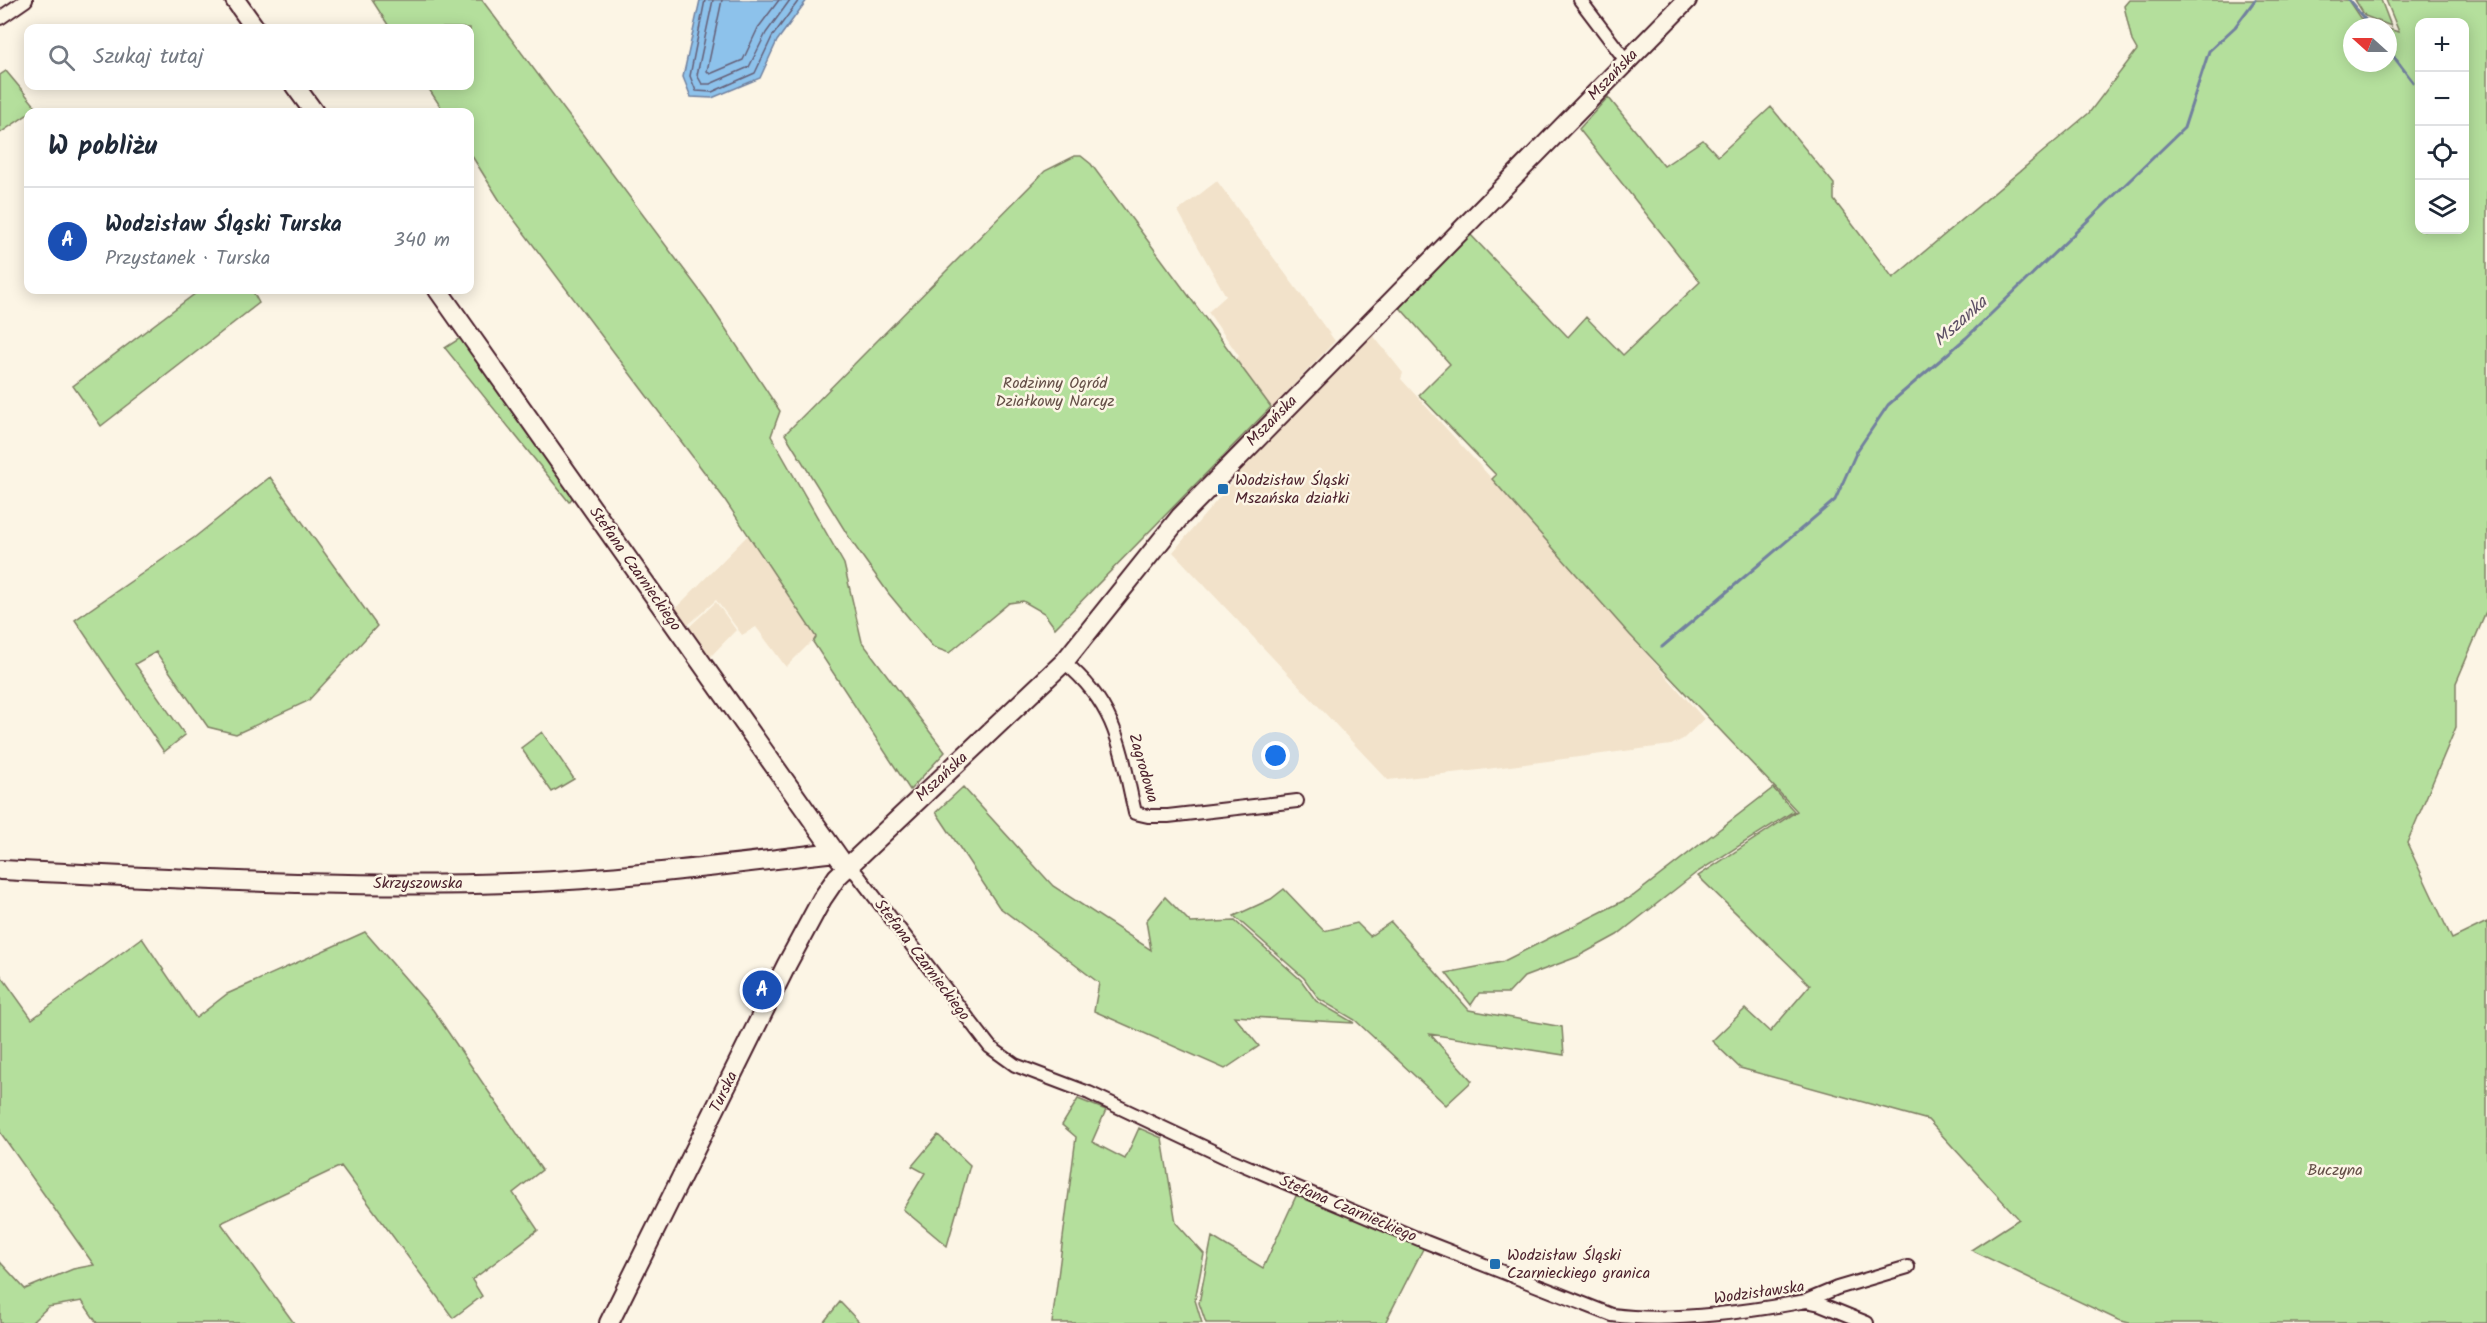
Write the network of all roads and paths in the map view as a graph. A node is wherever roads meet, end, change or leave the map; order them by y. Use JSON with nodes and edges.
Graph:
{"nodes":[{"id":1,"x":26,"y":0,"type":"edge"},
{"id":2,"x":235,"y":0,"type":"edge"},
{"id":3,"x":1580,"y":0,"type":"edge"},
{"id":4,"x":1687,"y":0,"type":"edge"},
{"id":5,"x":0,"y":18,"type":"edge"},
{"id":6,"x":252,"y":24,"type":"edge"},
{"id":7,"x":1627,"y":62,"type":"junction"},
{"id":8,"x":298,"y":90,"type":"edge"},
{"id":9,"x":311,"y":108,"type":"edge"},
{"id":10,"x":441,"y":294,"type":"edge"},
{"id":11,"x":1064,"y":662,"type":"junction"},
{"id":12,"x":1297,"y":801,"type":"dead end"},
{"id":13,"x":841,"y":859,"type":"junction"},
{"id":14,"x":0,"y":870,"type":"edge"},
{"id":15,"x":1908,"y":1267,"type":"dead end"},
{"id":16,"x":1806,"y":1300,"type":"junction"},
{"id":17,"x":1650,"y":1321,"type":"joint"},
{"id":18,"x":609,"y":1323,"type":"edge"},
{"id":19,"x":1867,"y":1323,"type":"edge"}],
"edges":[{"from":1,"to":5,"type":"street"},
{"from":2,"to":6,"type":"street"},
{"from":3,"to":7,"type":"street"},
{"from":4,"to":7,"type":"street","name":"Mszańska"},
{"from":7,"to":11,"type":"street","name":"Mszańska"},
{"from":8,"to":9,"type":"street"},
{"from":10,"to":13,"type":"street","name":"Stefana Czarnieckiego"},
{"from":11,"to":12,"type":"street","name":"Zagrodowa"},
{"from":11,"to":13,"type":"street","name":"Mszańska"},
{"from":13,"to":14,"type":"street","name":"Skrzyszowska"},
{"from":13,"to":17,"type":"street","name":"Stefana Czarnieckiego"},
{"from":13,"to":18,"type":"street","name":"Turska"},
{"from":15,"to":16,"type":"street"},
{"from":16,"to":17,"type":"street","name":"Wodzisławska"},
{"from":16,"to":19,"type":"street","name":"Wodzisławska"}]}
